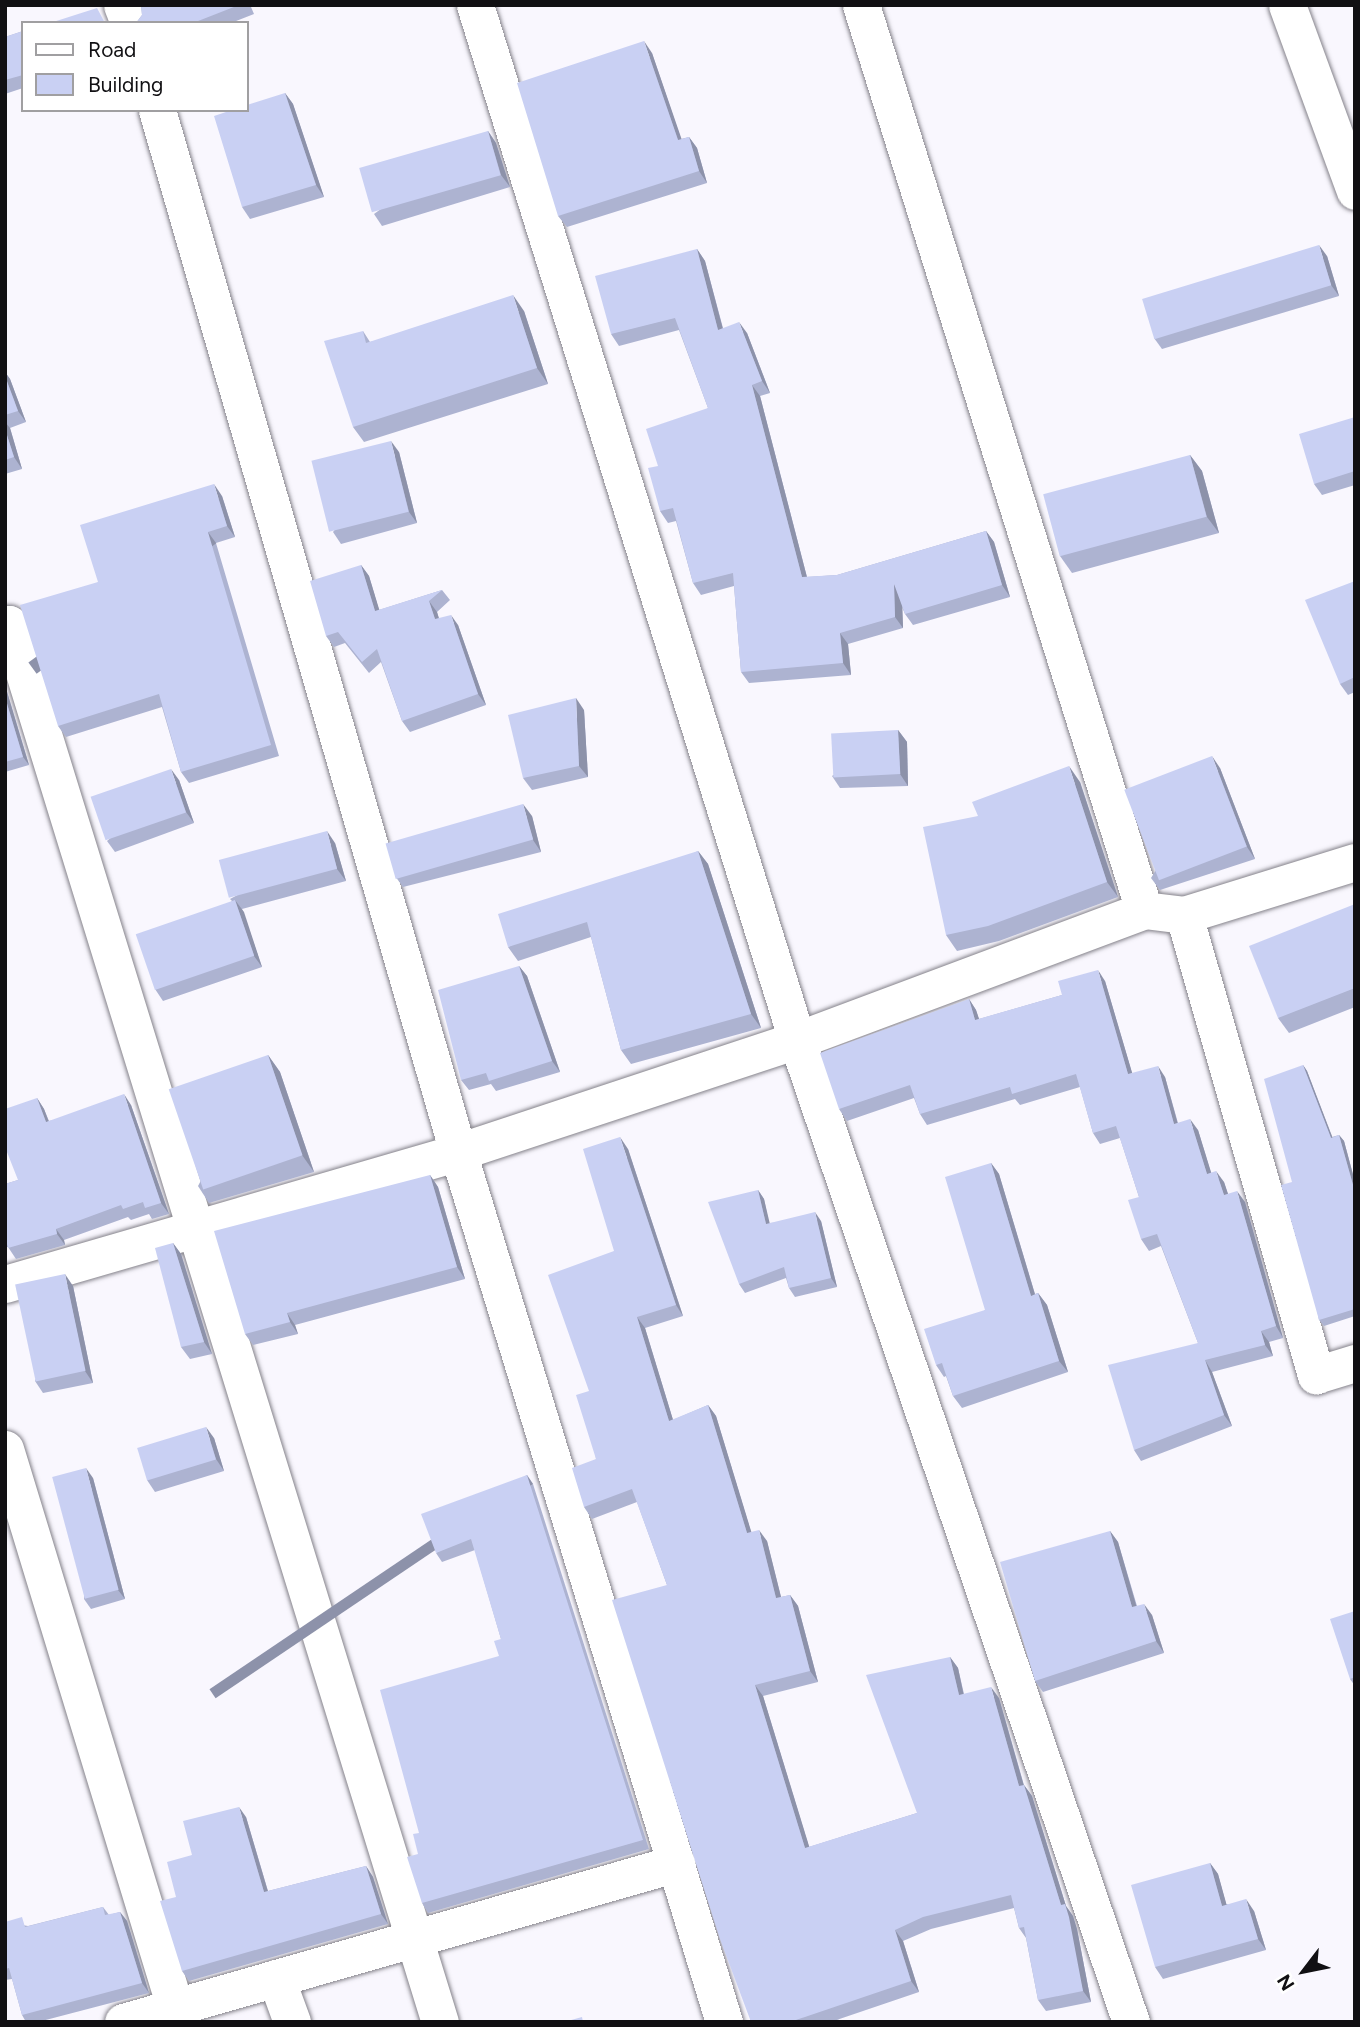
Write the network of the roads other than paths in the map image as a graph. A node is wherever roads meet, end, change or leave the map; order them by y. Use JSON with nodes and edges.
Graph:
{"nodes":[{"id":1,"x":475,"y":5,"type":"edge"},
{"id":2,"x":861,"y":5,"type":"edge"},
{"id":3,"x":1287,"y":5,"type":"edge"},
{"id":4,"x":159,"y":112,"type":"edge"},
{"id":5,"x":1355,"y":191,"type":"edge"},
{"id":6,"x":5,"y":624,"type":"edge"},
{"id":7,"x":1355,"y":862,"type":"edge"},
{"id":8,"x":1144,"y":910,"type":"junction"},
{"id":9,"x":1184,"y":915,"type":"junction"},
{"id":10,"x":797,"y":1040,"type":"junction"},
{"id":11,"x":458,"y":1153,"type":"junction"},
{"id":12,"x":193,"y":1227,"type":"junction"},
{"id":13,"x":5,"y":1284,"type":"edge"},
{"id":14,"x":1355,"y":1363,"type":"edge"},
{"id":15,"x":5,"y":1448,"type":"edge"},
{"id":16,"x":677,"y":1863,"type":"junction"},
{"id":17,"x":414,"y":1939,"type":"junction"},
{"id":18,"x":276,"y":1978,"type":"junction"},
{"id":19,"x":175,"y":2007,"type":"junction"},
{"id":20,"x":123,"y":2022,"type":"edge"},
{"id":21,"x":292,"y":2022,"type":"edge"},
{"id":22,"x":440,"y":2022,"type":"edge"},
{"id":23,"x":724,"y":2022,"type":"edge"},
{"id":24,"x":1131,"y":2022,"type":"edge"}],
"edges":[{"from":1,"to":10,"type":"street"},
{"from":2,"to":8,"type":"street"},
{"from":3,"to":5,"type":"street"},
{"from":4,"to":11,"type":"street"},
{"from":6,"to":12,"type":"street"},
{"from":7,"to":9,"type":"street"},
{"from":8,"to":9,"type":"street"},
{"from":8,"to":10,"type":"street"},
{"from":9,"to":14,"type":"street"},
{"from":10,"to":11,"type":"street"},
{"from":10,"to":24,"type":"street"},
{"from":11,"to":12,"type":"street"},
{"from":11,"to":16,"type":"street"},
{"from":12,"to":13,"type":"street"},
{"from":12,"to":17,"type":"street"},
{"from":15,"to":19,"type":"street"},
{"from":16,"to":17,"type":"street"},
{"from":16,"to":23,"type":"street"},
{"from":17,"to":18,"type":"street"},
{"from":17,"to":22,"type":"street"},
{"from":18,"to":19,"type":"street"},
{"from":18,"to":21,"type":"street"},
{"from":19,"to":20,"type":"street"}]}
